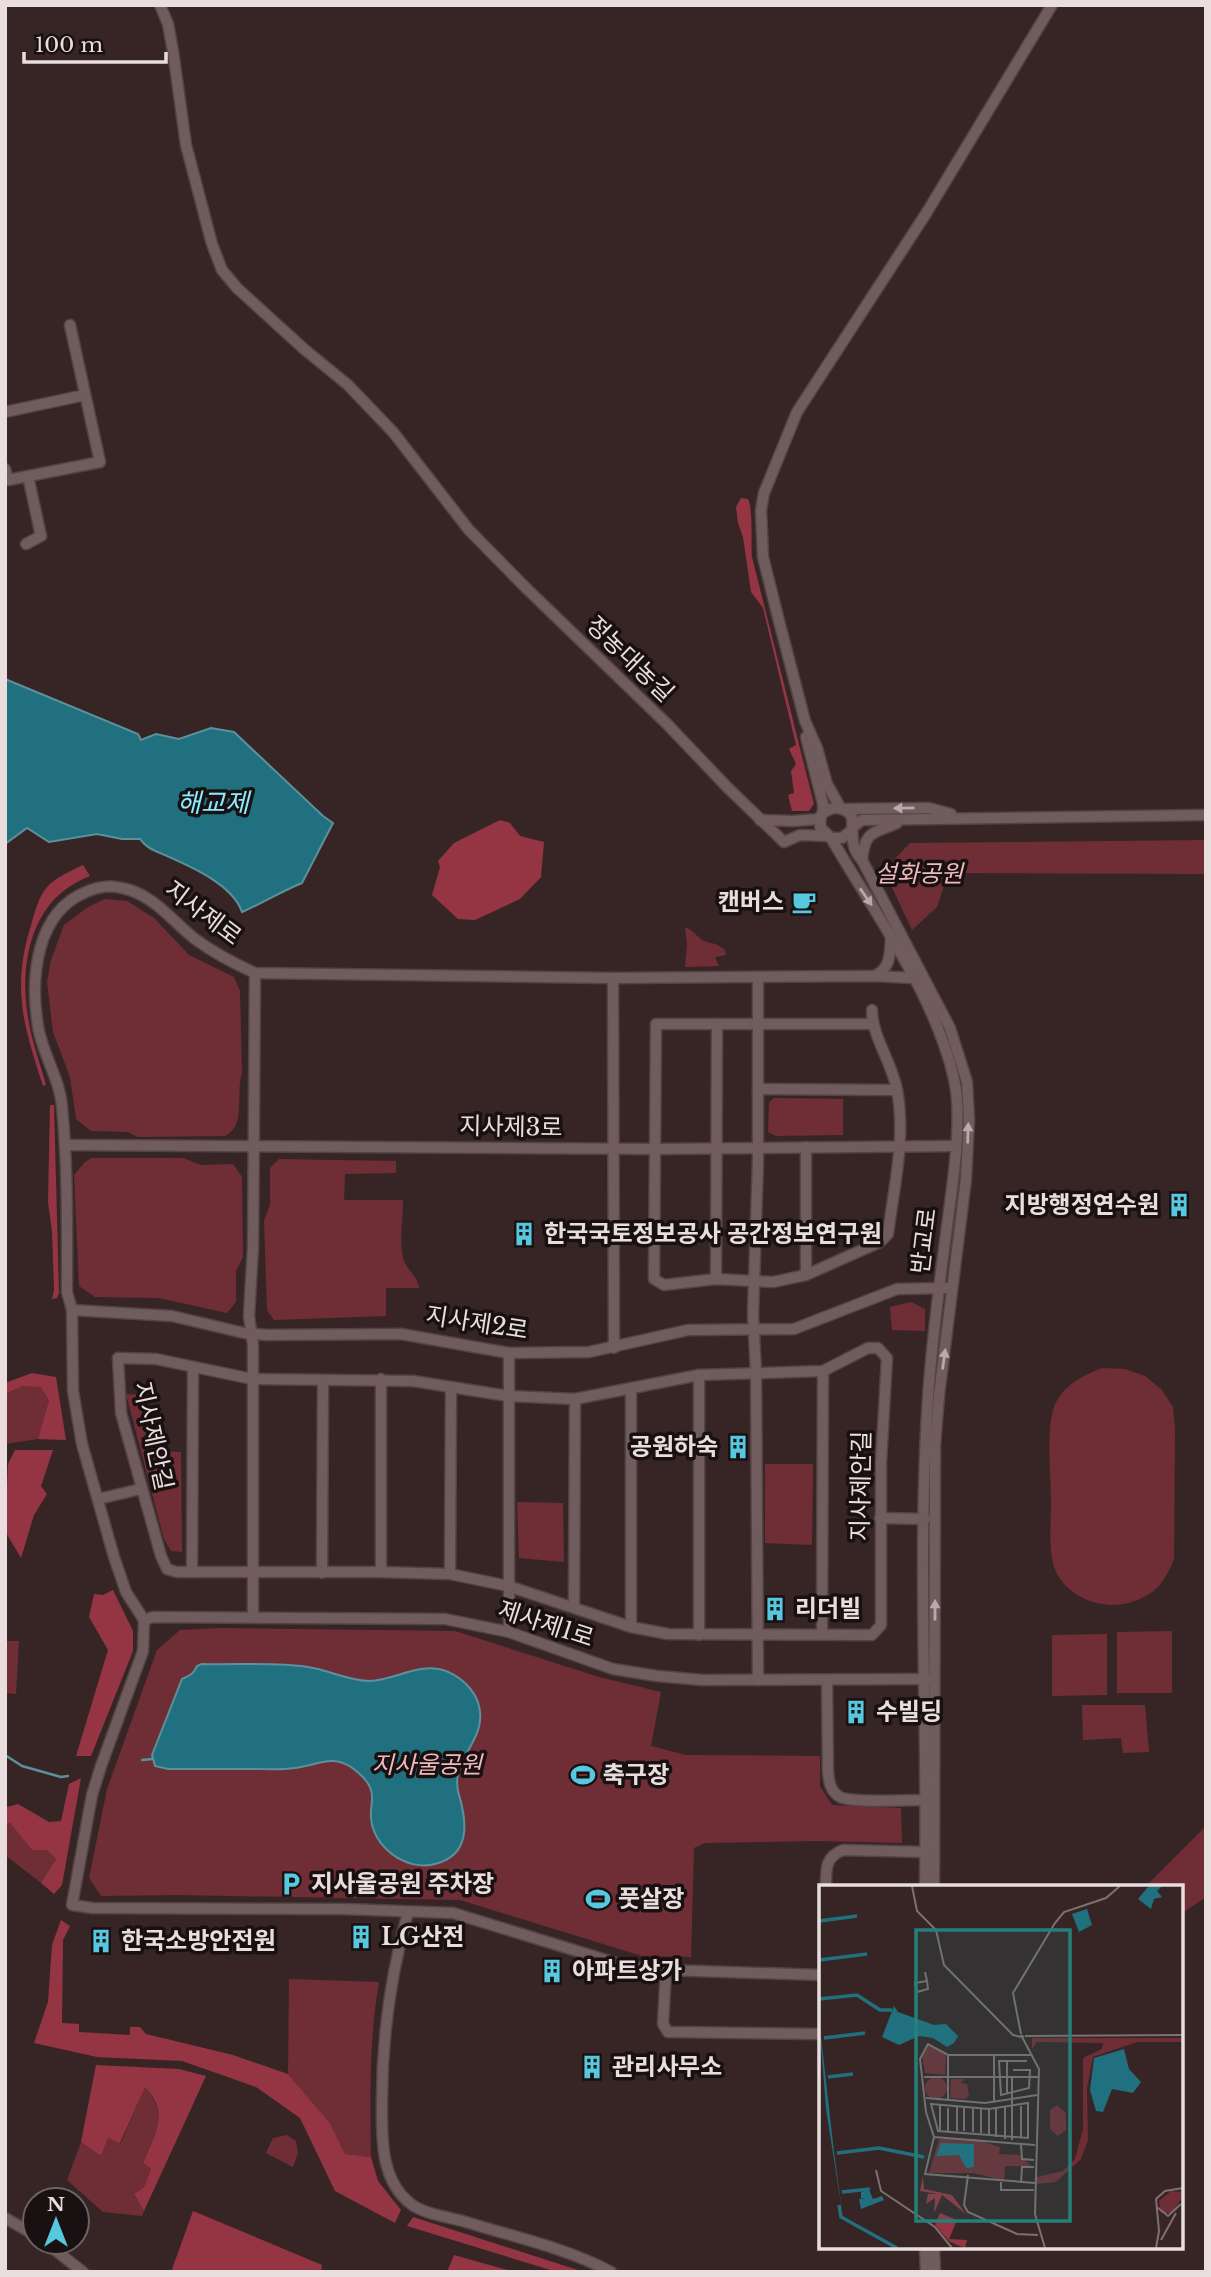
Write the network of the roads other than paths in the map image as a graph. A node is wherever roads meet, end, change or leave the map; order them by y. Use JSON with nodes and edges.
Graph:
{"nodes":[{"id":1,"x":160,"y":5,"type":"edge"},
{"id":2,"x":1052,"y":5,"type":"edge"},
{"id":3,"x":70,"y":325,"type":"dead end"},
{"id":4,"x":85,"y":395,"type":"junction"},
{"id":5,"x":5,"y":412,"type":"edge"},
{"id":6,"x":5,"y":469,"type":"edge"},
{"id":7,"x":28,"y":476,"type":"junction"},
{"id":8,"x":26,"y":544,"type":"dead end"},
{"id":9,"x":805,"y":721,"type":"junction"},
{"id":10,"x":842,"y":809,"type":"junction"},
{"id":11,"x":1206,"y":815,"type":"edge"},
{"id":12,"x":822,"y":816,"type":"junction"},
{"id":13,"x":964,"y":817,"type":"junction"},
{"id":14,"x":761,"y":820,"type":"junction"},
{"id":15,"x":902,"y":820,"type":"junction"},
{"id":16,"x":792,"y":821,"type":"junction"},
{"id":17,"x":852,"y":829,"type":"junction"},
{"id":18,"x":829,"y":837,"type":"junction"},
{"id":19,"x":781,"y":838,"type":"junction"},
{"id":20,"x":863,"y":860,"type":"junction"},
{"id":21,"x":891,"y":937,"type":"junction"},
{"id":22,"x":255,"y":973,"type":"junction"},
{"id":23,"x":874,"y":976,"type":"junction"},
{"id":24,"x":612,"y":978,"type":"junction"},
{"id":25,"x":758,"y":978,"type":"junction"},
{"id":26,"x":913,"y":978,"type":"junction"},
{"id":27,"x":872,"y":1010,"type":"dead end"},
{"id":28,"x":717,"y":1024,"type":"junction"},
{"id":29,"x":758,"y":1024,"type":"junction"},
{"id":30,"x":871,"y":1024,"type":"junction"},
{"id":31,"x":758,"y":1089,"type":"junction"},
{"id":32,"x":897,"y":1090,"type":"junction"},
{"id":33,"x":65,"y":1145,"type":"junction"},
{"id":34,"x":956,"y":1146,"type":"junction"},
{"id":35,"x":758,"y":1147,"type":"junction"},
{"id":36,"x":806,"y":1147,"type":"junction"},
{"id":37,"x":253,"y":1148,"type":"junction"},
{"id":38,"x":718,"y":1148,"type":"junction"},
{"id":39,"x":899,"y":1148,"type":"junction"},
{"id":40,"x":612,"y":1149,"type":"junction"},
{"id":41,"x":655,"y":1149,"type":"junction"},
{"id":42,"x":806,"y":1275,"type":"junction"},
{"id":43,"x":716,"y":1279,"type":"junction"},
{"id":44,"x":756,"y":1281,"type":"junction"},
{"id":45,"x":940,"y":1288,"type":"junction"},
{"id":46,"x":952,"y":1289,"type":"junction"},
{"id":47,"x":72,"y":1310,"type":"junction"},
{"id":48,"x":756,"y":1329,"type":"junction"},
{"id":49,"x":253,"y":1334,"type":"junction"},
{"id":50,"x":614,"y":1348,"type":"junction"},
{"id":51,"x":509,"y":1353,"type":"junction"},
{"id":52,"x":193,"y":1367,"type":"junction"},
{"id":53,"x":823,"y":1371,"type":"junction"},
{"id":54,"x":756,"y":1374,"type":"junction"},
{"id":55,"x":699,"y":1375,"type":"junction"},
{"id":56,"x":381,"y":1379,"type":"junction"},
{"id":57,"x":252,"y":1380,"type":"junction"},
{"id":58,"x":323,"y":1380,"type":"junction"},
{"id":59,"x":451,"y":1388,"type":"junction"},
{"id":60,"x":631,"y":1388,"type":"junction"},
{"id":61,"x":508,"y":1396,"type":"junction"},
{"id":62,"x":575,"y":1399,"type":"junction"},
{"id":63,"x":141,"y":1489,"type":"junction"},
{"id":64,"x":98,"y":1499,"type":"junction"},
{"id":65,"x":880,"y":1518,"type":"junction"},
{"id":66,"x":925,"y":1518,"type":"junction"},
{"id":67,"x":192,"y":1572,"type":"junction"},
{"id":68,"x":381,"y":1572,"type":"junction"},
{"id":69,"x":253,"y":1573,"type":"junction"},
{"id":70,"x":322,"y":1573,"type":"junction"},
{"id":71,"x":450,"y":1574,"type":"junction"},
{"id":72,"x":508,"y":1586,"type":"junction"},
{"id":73,"x":573,"y":1608,"type":"junction"},
{"id":74,"x":253,"y":1617,"type":"junction"},
{"id":75,"x":144,"y":1620,"type":"junction"},
{"id":76,"x":631,"y":1627,"type":"junction"},
{"id":77,"x":509,"y":1632,"type":"junction"},
{"id":78,"x":822,"y":1634,"type":"junction"},
{"id":79,"x":699,"y":1635,"type":"junction"},
{"id":80,"x":756,"y":1635,"type":"junction"},
{"id":81,"x":929,"y":1679,"type":"junction"},
{"id":82,"x":758,"y":1681,"type":"junction"},
{"id":83,"x":827,"y":1681,"type":"junction"},
{"id":84,"x":925,"y":1800,"type":"junction"},
{"id":85,"x":925,"y":1852,"type":"junction"},
{"id":86,"x":826,"y":1885,"type":"edge"},
{"id":87,"x":925,"y":1885,"type":"edge"},
{"id":88,"x":934,"y":1885,"type":"edge"},
{"id":89,"x":408,"y":1912,"type":"junction"},
{"id":90,"x":666,"y":1970,"type":"junction"},
{"id":91,"x":819,"y":1975,"type":"edge"},
{"id":92,"x":819,"y":2034,"type":"edge"},
{"id":93,"x":5,"y":2218,"type":"edge"},
{"id":94,"x":21,"y":2227,"type":"edge"},
{"id":95,"x":925,"y":2249,"type":"edge"},
{"id":96,"x":934,"y":2249,"type":"edge"},
{"id":97,"x":63,"y":2256,"type":"edge"},
{"id":98,"x":83,"y":2272,"type":"edge"},
{"id":99,"x":611,"y":2272,"type":"edge"},
{"id":100,"x":926,"y":2272,"type":"edge"},
{"id":101,"x":935,"y":2272,"type":"edge"}],
"edges":[{"from":1,"to":14,"type":"street","name":"정농대농길"},
{"from":2,"to":9,"type":"street"},
{"from":3,"to":4,"type":"street"},
{"from":4,"to":5,"type":"street"},
{"from":4,"to":7,"type":"street"},
{"from":6,"to":7,"type":"street"},
{"from":7,"to":8,"type":"street"},
{"from":9,"to":10,"type":"street"},
{"from":9,"to":12,"type":"street"},
{"from":10,"to":12,"type":"street"},
{"from":13,"to":10,"type":"street","one_way":true},
{"from":10,"to":17,"type":"street"},
{"from":11,"to":13,"type":"street"},
{"from":12,"to":16,"type":"street"},
{"from":12,"to":18,"type":"street"},
{"from":13,"to":15,"type":"street"},
{"from":14,"to":16,"type":"street"},
{"from":14,"to":19,"type":"street","name":"정농대농길"},
{"from":15,"to":17,"type":"street"},
{"from":15,"to":20,"type":"street"},
{"from":16,"to":19,"type":"street"},
{"from":17,"to":18,"type":"street"},
{"from":17,"to":20,"type":"street","name":"반교로"},
{"from":18,"to":19,"type":"street"},
{"from":18,"to":21,"type":"street","name":"반교로","one_way":true},
{"from":46,"to":20,"type":"street","name":"반교로","one_way":true},
{"from":21,"to":23,"type":"street"},
{"from":21,"to":26,"type":"street","name":"반교로"},
{"from":22,"to":24,"type":"street","name":"지사제로"},
{"from":22,"to":33,"type":"street","name":"지사제로"},
{"from":22,"to":37,"type":"street"},
{"from":23,"to":25,"type":"street","name":"지사제로"},
{"from":23,"to":26,"type":"street","name":"지사제로"},
{"from":24,"to":25,"type":"street","name":"지사제로"},
{"from":24,"to":40,"type":"street"},
{"from":25,"to":29,"type":"street"},
{"from":26,"to":34,"type":"street","name":"반교로"},
{"from":27,"to":30,"type":"street"},
{"from":28,"to":29,"type":"street"},
{"from":28,"to":38,"type":"street"},
{"from":28,"to":41,"type":"street"},
{"from":29,"to":30,"type":"street"},
{"from":29,"to":31,"type":"street"},
{"from":30,"to":32,"type":"street"},
{"from":31,"to":32,"type":"street"},
{"from":31,"to":35,"type":"street"},
{"from":32,"to":39,"type":"street"},
{"from":33,"to":37,"type":"street","name":"지사제3로"},
{"from":33,"to":47,"type":"street","name":"지사제로"},
{"from":34,"to":39,"type":"street","name":"지사제3로"},
{"from":34,"to":45,"type":"street","name":"반교로"},
{"from":35,"to":36,"type":"street","name":"지사제3로"},
{"from":35,"to":38,"type":"street","name":"지사제3로"},
{"from":35,"to":44,"type":"street"},
{"from":36,"to":39,"type":"street","name":"지사제3로"},
{"from":36,"to":42,"type":"street"},
{"from":37,"to":40,"type":"street","name":"지사제3로"},
{"from":37,"to":49,"type":"street"},
{"from":38,"to":41,"type":"street","name":"지사제3로"},
{"from":38,"to":43,"type":"street"},
{"from":39,"to":42,"type":"street"},
{"from":40,"to":41,"type":"street","name":"지사제3로"},
{"from":40,"to":50,"type":"street"},
{"from":41,"to":43,"type":"street"},
{"from":42,"to":44,"type":"street"},
{"from":43,"to":44,"type":"street"},
{"from":44,"to":48,"type":"street"},
{"from":45,"to":46,"type":"street","name":"지사제2로"},
{"from":45,"to":48,"type":"street","name":"지사제2로"},
{"from":45,"to":66,"type":"street","name":"반교로"},
{"from":81,"to":46,"type":"street","name":"반교로","one_way":true},
{"from":47,"to":49,"type":"street","name":"지사제2로"},
{"from":47,"to":64,"type":"street","name":"지사제로"},
{"from":48,"to":50,"type":"street","name":"지사제2로"},
{"from":48,"to":54,"type":"street"},
{"from":49,"to":51,"type":"street","name":"지사제2로"},
{"from":49,"to":57,"type":"street"},
{"from":50,"to":51,"type":"street","name":"지사제2로"},
{"from":51,"to":61,"type":"street"},
{"from":52,"to":57,"type":"street","name":"지사제안길"},
{"from":52,"to":63,"type":"street","name":"지사제안길"},
{"from":52,"to":67,"type":"street","name":"지사제안길"},
{"from":53,"to":54,"type":"street","name":"지사제안길"},
{"from":53,"to":65,"type":"street","name":"지사제안길"},
{"from":53,"to":78,"type":"street","name":"지사제안길"},
{"from":54,"to":55,"type":"street","name":"지사제안길"},
{"from":54,"to":80,"type":"street"},
{"from":55,"to":60,"type":"street","name":"지사제안길"},
{"from":55,"to":79,"type":"street"},
{"from":56,"to":58,"type":"street","name":"지사제안길"},
{"from":56,"to":59,"type":"street","name":"지사제안길"},
{"from":56,"to":68,"type":"street"},
{"from":57,"to":58,"type":"street","name":"지사제안길"},
{"from":57,"to":69,"type":"street"},
{"from":58,"to":70,"type":"street"},
{"from":59,"to":61,"type":"street","name":"지사제안길"},
{"from":59,"to":71,"type":"street"},
{"from":60,"to":62,"type":"street","name":"지사제안길"},
{"from":60,"to":76,"type":"street"},
{"from":61,"to":62,"type":"street","name":"지사제안길"},
{"from":61,"to":72,"type":"street"},
{"from":62,"to":73,"type":"street"},
{"from":63,"to":64,"type":"street"},
{"from":63,"to":67,"type":"street","name":"지사제안길"},
{"from":64,"to":75,"type":"street","name":"지사제로"},
{"from":65,"to":66,"type":"street"},
{"from":65,"to":78,"type":"street","name":"지사제안길"},
{"from":66,"to":81,"type":"street","name":"반교로"},
{"from":67,"to":69,"type":"street","name":"지사제안길"},
{"from":68,"to":70,"type":"street","name":"지사제안길"},
{"from":68,"to":71,"type":"street","name":"지사제안길"},
{"from":69,"to":70,"type":"street","name":"지사제안길"},
{"from":69,"to":74,"type":"street"},
{"from":71,"to":72,"type":"street","name":"지사제안길"},
{"from":72,"to":73,"type":"street","name":"지사제안길"},
{"from":72,"to":77,"type":"street"},
{"from":73,"to":76,"type":"street","name":"지사제안길"},
{"from":74,"to":75,"type":"street","name":"제사제1로"},
{"from":74,"to":77,"type":"street","name":"제사제1로"},
{"from":75,"to":89,"type":"street"},
{"from":76,"to":79,"type":"street","name":"지사제안길"},
{"from":77,"to":82,"type":"street","name":"제사제1로"},
{"from":78,"to":80,"type":"street","name":"지사제안길"},
{"from":79,"to":80,"type":"street","name":"지사제안길"},
{"from":80,"to":82,"type":"street"},
{"from":81,"to":83,"type":"street","name":"제사제1로"},
{"from":81,"to":84,"type":"street"},
{"from":81,"to":88,"type":"street"},
{"from":82,"to":83,"type":"street","name":"제사제1로"},
{"from":83,"to":84,"type":"street"},
{"from":84,"to":85,"type":"street"},
{"from":85,"to":86,"type":"street"},
{"from":85,"to":87,"type":"street"},
{"from":89,"to":90,"type":"street"},
{"from":89,"to":99,"type":"street"},
{"from":90,"to":91,"type":"street"},
{"from":90,"to":92,"type":"street"},
{"from":93,"to":94,"type":"street"},
{"from":95,"to":100,"type":"street"},
{"from":96,"to":101,"type":"street"},
{"from":97,"to":98,"type":"street"}]}
